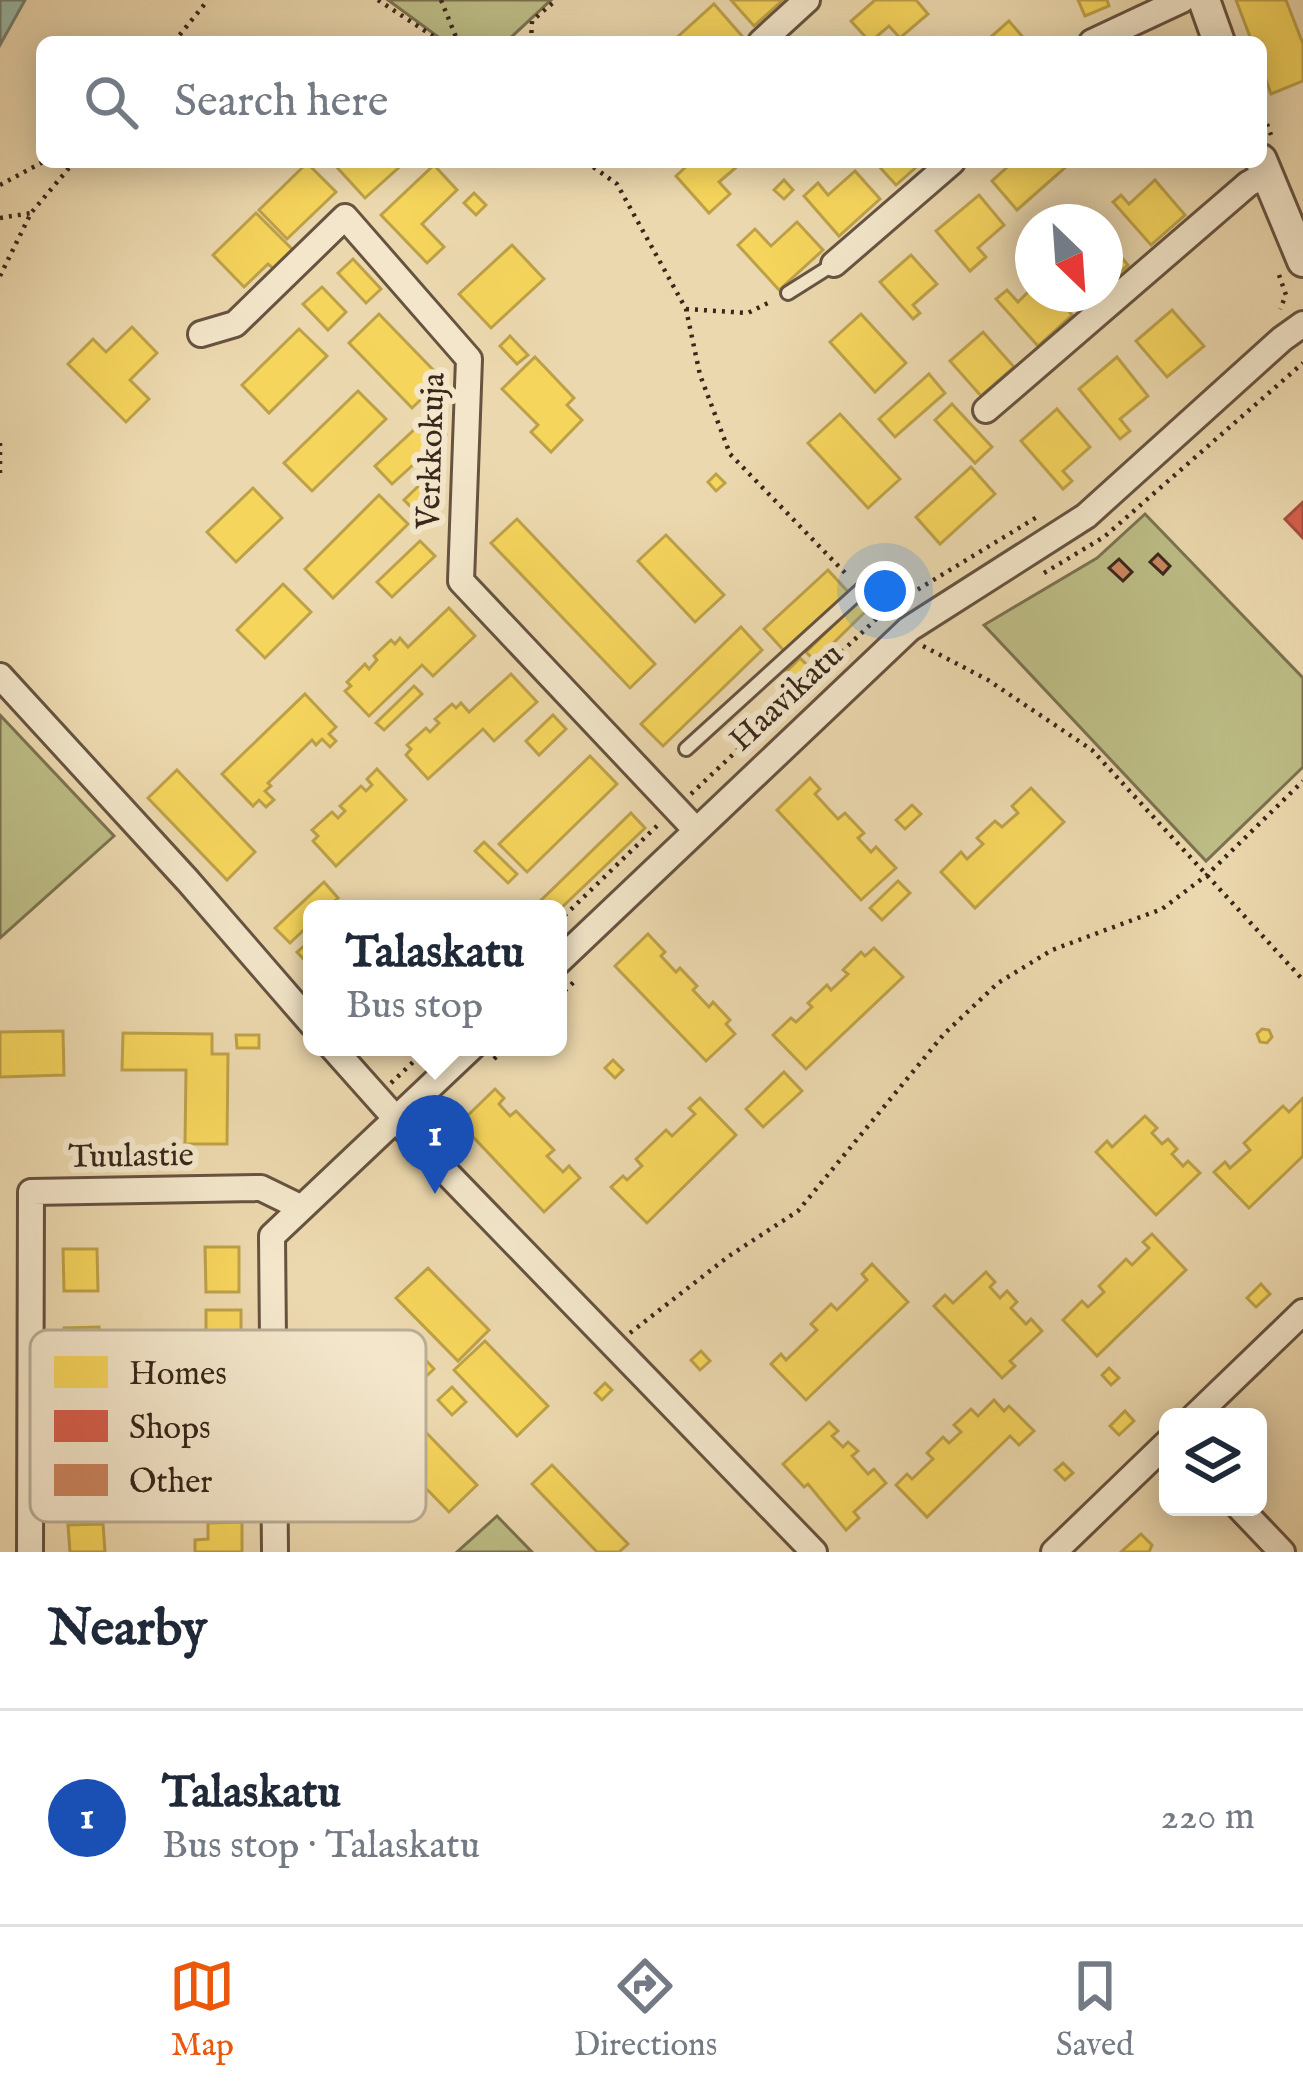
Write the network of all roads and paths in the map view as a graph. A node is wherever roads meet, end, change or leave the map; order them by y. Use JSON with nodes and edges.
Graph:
{"nodes":[{"id":1,"x":208,"y":0,"type":"edge"},
{"id":2,"x":378,"y":0,"type":"edge"},
{"id":3,"x":441,"y":0,"type":"edge"},
{"id":4,"x":556,"y":0,"type":"edge"},
{"id":5,"x":807,"y":0,"type":"edge"},
{"id":6,"x":1182,"y":0,"type":"edge"},
{"id":7,"x":1204,"y":0,"type":"edge"},
{"id":8,"x":179,"y":36,"type":"edge"},
{"id":9,"x":433,"y":36,"type":"edge"},
{"id":10,"x":456,"y":36,"type":"edge"},
{"id":11,"x":531,"y":36,"type":"edge"},
{"id":12,"x":768,"y":36,"type":"edge"},
{"id":13,"x":1105,"y":36,"type":"edge"},
{"id":14,"x":1217,"y":36,"type":"edge"},
{"id":15,"x":36,"y":166,"type":"edge"},
{"id":16,"x":69,"y":168,"type":"edge"},
{"id":17,"x":594,"y":168,"type":"edge"},
{"id":18,"x":945,"y":168,"type":"edge"},
{"id":19,"x":1262,"y":168,"type":"edge"},
{"id":20,"x":1263,"y":168,"type":"edge"},
{"id":21,"x":0,"y":185,"type":"edge"},
{"id":22,"x":31,"y":213,"type":"junction"},
{"id":23,"x":0,"y":218,"type":"edge"},
{"id":24,"x":834,"y":264,"type":"joint"},
{"id":25,"x":1291,"y":268,"type":"edge"},
{"id":26,"x":0,"y":276,"type":"edge"},
{"id":27,"x":788,"y":293,"type":"joint"},
{"id":28,"x":686,"y":309,"type":"junction"},
{"id":29,"x":1292,"y":332,"type":"edge"},
{"id":30,"x":201,"y":334,"type":"dead end"},
{"id":31,"x":1302,"y":366,"type":"edge"},
{"id":32,"x":986,"y":410,"type":"dead end"},
{"id":33,"x":0,"y":443,"type":"edge"},
{"id":34,"x":0,"y":475,"type":"edge"},
{"id":35,"x":1044,"y":573,"type":"dead end"},
{"id":36,"x":862,"y":590,"type":"junction"},
{"id":37,"x":944,"y":634,"type":"dead end"},
{"id":38,"x":916,"y":638,"type":"junction"},
{"id":39,"x":0,"y":676,"type":"edge"},
{"id":40,"x":686,"y":749,"type":"dead end"},
{"id":41,"x":1303,"y":781,"type":"edge"},
{"id":42,"x":695,"y":829,"type":"junction"},
{"id":43,"x":1207,"y":875,"type":"junction"},
{"id":44,"x":567,"y":953,"type":"edge"},
{"id":45,"x":591,"y":965,"type":"dead end"},
{"id":46,"x":1303,"y":980,"type":"edge"},
{"id":47,"x":567,"y":988,"type":"edge"},
{"id":48,"x":303,"y":1014,"type":"edge"},
{"id":49,"x":340,"y":1056,"type":"edge"},
{"id":50,"x":463,"y":1056,"type":"edge"},
{"id":51,"x":396,"y":1120,"type":"junction"},
{"id":52,"x":300,"y":1207,"type":"junction"},
{"id":53,"x":1303,"y":1312,"type":"edge"},
{"id":54,"x":31,"y":1330,"type":"edge"},
{"id":55,"x":273,"y":1330,"type":"edge"},
{"id":56,"x":631,"y":1332,"type":"dead end"},
{"id":57,"x":1203,"y":1408,"type":"edge"},
{"id":58,"x":1159,"y":1451,"type":"edge"},
{"id":59,"x":1248,"y":1516,"type":"edge"},
{"id":60,"x":30,"y":1522,"type":"edge"},
{"id":61,"x":275,"y":1522,"type":"edge"},
{"id":62,"x":30,"y":1552,"type":"edge"},
{"id":63,"x":275,"y":1552,"type":"edge"},
{"id":64,"x":814,"y":1552,"type":"edge"},
{"id":65,"x":1054,"y":1552,"type":"edge"},
{"id":66,"x":1282,"y":1552,"type":"edge"}],
"edges":[{"from":1,"to":8,"type":"path"},
{"from":2,"to":9,"type":"path"},
{"from":3,"to":10,"type":"path"},
{"from":4,"to":11,"type":"path"},
{"from":5,"to":12,"type":"street"},
{"from":6,"to":13,"type":"street"},
{"from":7,"to":14,"type":"street"},
{"from":15,"to":21,"type":"path"},
{"from":16,"to":22,"type":"path"},
{"from":17,"to":28,"type":"path"},
{"from":18,"to":24,"type":"street"},
{"from":19,"to":32,"type":"street"},
{"from":20,"to":25,"type":"street"},
{"from":22,"to":23,"type":"path"},
{"from":22,"to":26,"type":"path"},
{"from":24,"to":27,"type":"lane"},
{"from":25,"to":29,"type":"path"},
{"from":27,"to":28,"type":"path"},
{"from":28,"to":36,"type":"path"},
{"from":29,"to":31,"type":"path"},
{"from":29,"to":38,"type":"street","name":"Haavikatu"},
{"from":30,"to":42,"type":"street","name":"Verkkokuja"},
{"from":31,"to":35,"type":"path"},
{"from":33,"to":34,"type":"path"},
{"from":36,"to":38,"type":"path"},
{"from":36,"to":40,"type":"lane"},
{"from":37,"to":38,"type":"path"},
{"from":38,"to":42,"type":"street","name":"Haavikatu"},
{"from":38,"to":43,"type":"path"},
{"from":39,"to":48,"type":"street"},
{"from":41,"to":43,"type":"path"},
{"from":42,"to":44,"type":"street","name":"Haavikatu"},
{"from":43,"to":46,"type":"path"},
{"from":43,"to":56,"type":"path"},
{"from":45,"to":47,"type":"path"},
{"from":49,"to":51,"type":"street"},
{"from":50,"to":51,"type":"street"},
{"from":51,"to":52,"type":"street"},
{"from":51,"to":64,"type":"street"},
{"from":52,"to":54,"type":"street","name":"Tuulastie"},
{"from":52,"to":55,"type":"street"},
{"from":53,"to":57,"type":"street"},
{"from":58,"to":65,"type":"street"},
{"from":59,"to":66,"type":"street"},
{"from":60,"to":62,"type":"street","name":"Tuulastie"},
{"from":61,"to":63,"type":"street"}]}
